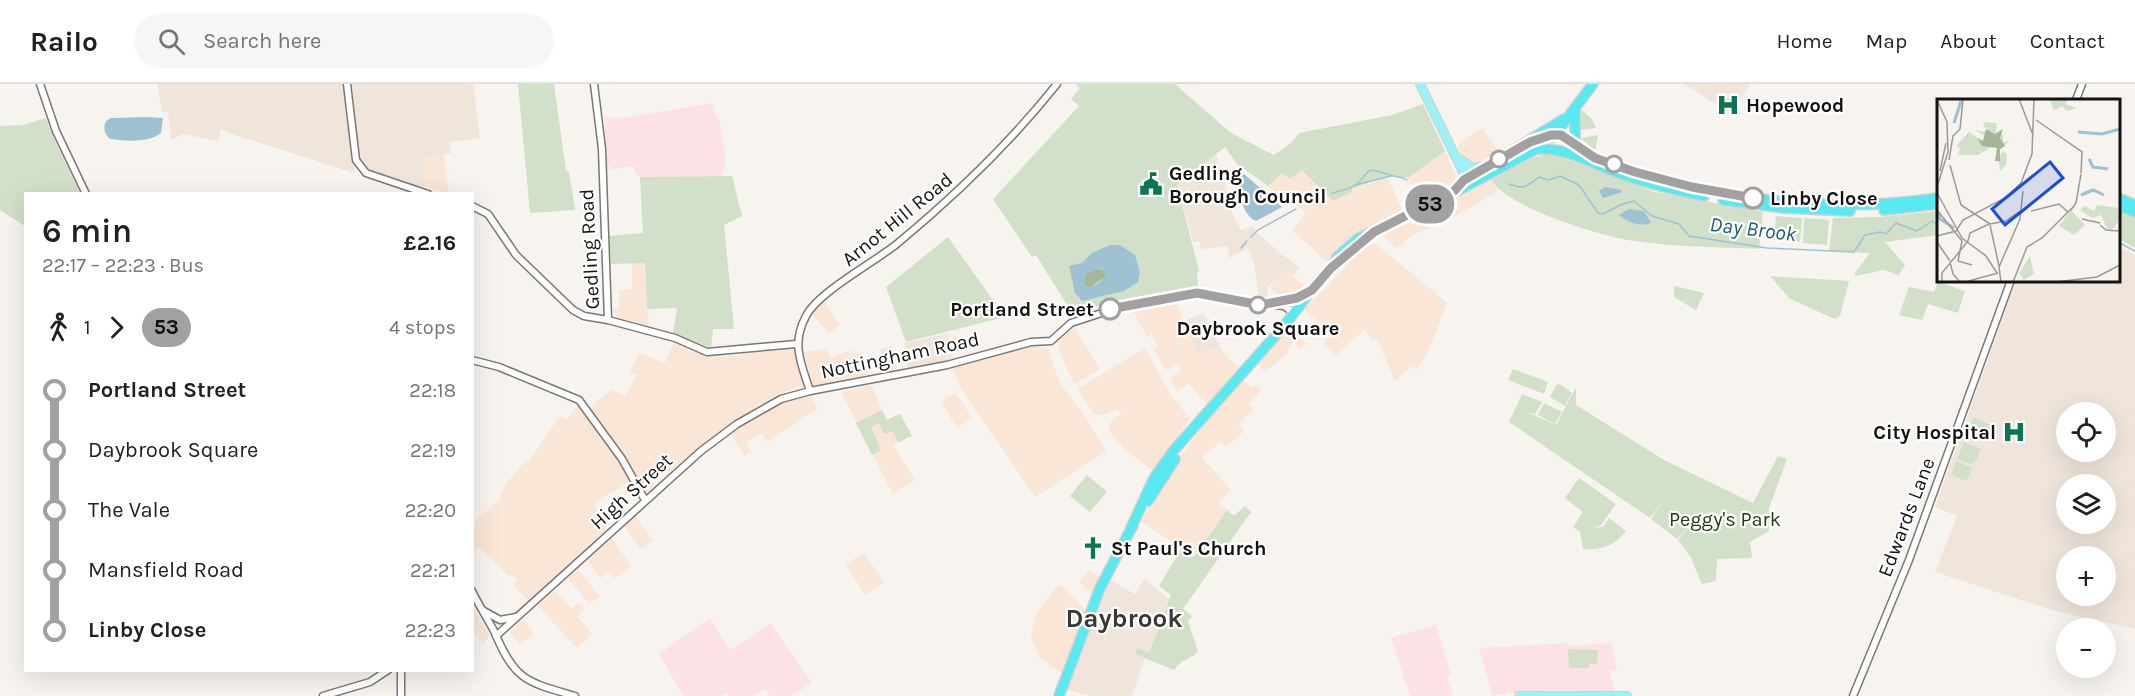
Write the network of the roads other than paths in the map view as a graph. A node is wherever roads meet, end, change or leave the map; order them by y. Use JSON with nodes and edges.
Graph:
{"nodes":[{"id":1,"x":40,"y":84,"type":"edge"},
{"id":2,"x":347,"y":84,"type":"edge"},
{"id":3,"x":594,"y":84,"type":"edge"},
{"id":4,"x":1058,"y":84,"type":"edge"},
{"id":5,"x":1420,"y":84,"type":"edge"},
{"id":6,"x":1593,"y":84,"type":"edge"},
{"id":7,"x":2082,"y":84,"type":"edge"},
{"id":8,"x":2076,"y":99,"type":"edge"},
{"id":9,"x":1574,"y":110,"type":"junction"},
{"id":10,"x":1552,"y":134,"type":"junction"},
{"id":11,"x":1533,"y":145,"type":"junction"},
{"id":12,"x":1452,"y":149,"type":"junction"},
{"id":13,"x":1572,"y":150,"type":"junction"},
{"id":14,"x":1491,"y":164,"type":"junction"},
{"id":15,"x":1467,"y":181,"type":"junction"},
{"id":16,"x":85,"y":192,"type":"edge"},
{"id":17,"x":422,"y":192,"type":"edge"},
{"id":18,"x":1937,"y":198,"type":"edge"},
{"id":19,"x":2120,"y":199,"type":"edge"},
{"id":20,"x":1752,"y":202,"type":"junction"},
{"id":21,"x":1937,"y":204,"type":"edge"},
{"id":22,"x":2120,"y":206,"type":"edge"},
{"id":23,"x":2135,"y":206,"type":"edge"},
{"id":24,"x":474,"y":207,"type":"edge"},
{"id":25,"x":2135,"y":212,"type":"edge"},
{"id":26,"x":2010,"y":282,"type":"edge"},
{"id":27,"x":1312,"y":290,"type":"junction"},
{"id":28,"x":1273,"y":304,"type":"junction"},
{"id":29,"x":1294,"y":313,"type":"junction"},
{"id":30,"x":608,"y":320,"type":"junction"},
{"id":31,"x":796,"y":344,"type":"junction"},
{"id":32,"x":474,"y":361,"type":"edge"},
{"id":33,"x":810,"y":390,"type":"junction"},
{"id":34,"x":774,"y":402,"type":"joint"},
{"id":35,"x":645,"y":500,"type":"junction"},
{"id":36,"x":474,"y":594,"type":"edge"},
{"id":37,"x":480,"y":608,"type":"junction"},
{"id":38,"x":519,"y":616,"type":"junction"},
{"id":39,"x":496,"y":636,"type":"junction"},
{"id":40,"x":385,"y":672,"type":"edge"},
{"id":41,"x":401,"y":672,"type":"edge"},
{"id":42,"x":1059,"y":693,"type":"edge"},
{"id":43,"x":323,"y":696,"type":"edge"},
{"id":44,"x":401,"y":696,"type":"edge"},
{"id":45,"x":575,"y":696,"type":"edge"},
{"id":46,"x":1520,"y":696,"type":"edge"},
{"id":47,"x":1627,"y":696,"type":"edge"},
{"id":48,"x":1853,"y":696,"type":"edge"}],
"edges":[{"from":1,"to":16,"type":"street"},
{"from":2,"to":17,"type":"street"},
{"from":3,"to":30,"type":"street","name":"Gedling Road"},
{"from":4,"to":31,"type":"street","name":"Arnot Hill Road"},
{"from":5,"to":12,"type":"main road"},
{"from":6,"to":9,"type":"highway"},
{"from":7,"to":8,"type":"street"},
{"from":9,"to":10,"type":"highway"},
{"from":9,"to":13,"type":"highway"},
{"from":10,"to":11,"type":"highway"},
{"from":10,"to":13,"type":"highway"},
{"from":11,"to":13,"type":"highway"},
{"from":11,"to":14,"type":"highway"},
{"from":11,"to":15,"type":"highway"},
{"from":12,"to":14,"type":"main road"},
{"from":12,"to":15,"type":"main road"},
{"from":13,"to":20,"type":"highway"},
{"from":14,"to":15,"type":"highway"},
{"from":15,"to":27,"type":"highway"},
{"from":18,"to":20,"type":"highway"},
{"from":19,"to":23,"type":"highway"},
{"from":20,"to":21,"type":"highway"},
{"from":22,"to":25,"type":"highway"},
{"from":24,"to":30,"type":"street"},
{"from":26,"to":48,"type":"street","name":"Edwards Lane"},
{"from":27,"to":28,"type":"street","name":"Nottingham Road"},
{"from":27,"to":29,"type":"highway"},
{"from":28,"to":29,"type":"street","name":"Nottingham Road"},
{"from":28,"to":33,"type":"street","name":"Nottingham Road"},
{"from":29,"to":42,"type":"highway"},
{"from":30,"to":31,"type":"street","name":"Gedling Road"},
{"from":31,"to":33,"type":"street"},
{"from":32,"to":35,"type":"street"},
{"from":33,"to":34,"type":"street","name":"Nottingham Road"},
{"from":34,"to":35,"type":"street","name":"High Street"},
{"from":35,"to":38,"type":"street","name":"High Street"},
{"from":36,"to":37,"type":"street"},
{"from":37,"to":38,"type":"street"},
{"from":37,"to":39,"type":"street"},
{"from":38,"to":39,"type":"street","name":"High Street"},
{"from":39,"to":45,"type":"street"},
{"from":40,"to":43,"type":"street"},
{"from":41,"to":44,"type":"street"},
{"from":46,"to":47,"type":"main road"}]}
